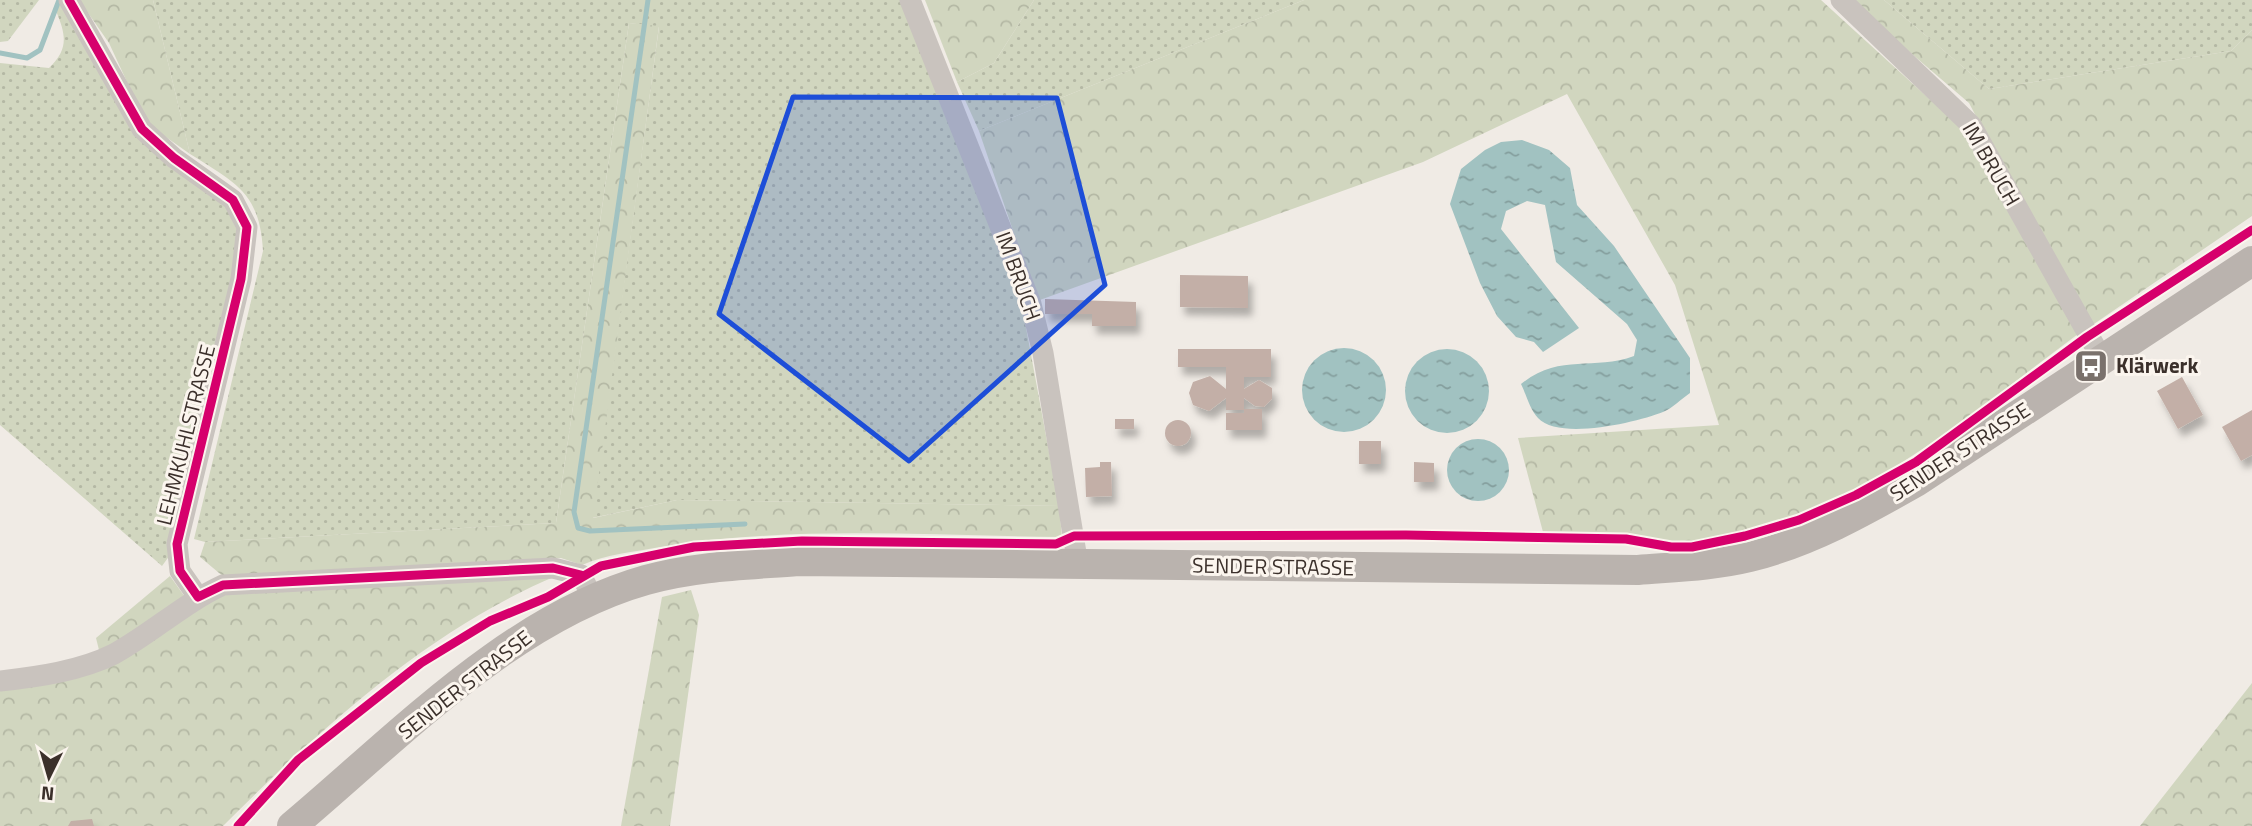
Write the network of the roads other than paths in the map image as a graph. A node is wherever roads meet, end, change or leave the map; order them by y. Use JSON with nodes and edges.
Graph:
{"nodes":[{"id":1,"x":910,"y":0,"type":"edge"},
{"id":2,"x":1841,"y":0,"type":"edge"},
{"id":3,"x":70,"y":1,"type":"edge"},
{"id":4,"x":2252,"y":261,"type":"edge"},
{"id":5,"x":2102,"y":359,"type":"junction"},
{"id":6,"x":1078,"y":565,"type":"junction"},
{"id":7,"x":198,"y":597,"type":"junction"},
{"id":8,"x":593,"y":598,"type":"junction"},
{"id":9,"x":0,"y":681,"type":"edge"},
{"id":10,"x":292,"y":826,"type":"edge"}],
"edges":[{"from":1,"to":6,"type":"street","name":"IM BRUCH"},
{"from":2,"to":5,"type":"street","name":"IM BRUCH"},
{"from":3,"to":7,"type":"street","name":"LEHMKUHLSTRASSE"},
{"from":4,"to":5,"type":"main road","name":"SENDER STRASSE"},
{"from":5,"to":6,"type":"main road","name":"SENDER STRASSE"},
{"from":6,"to":8,"type":"main road","name":"SENDER STRASSE"},
{"from":7,"to":8,"type":"street"},
{"from":7,"to":9,"type":"street"},
{"from":8,"to":10,"type":"main road","name":"SENDER STRASSE"}]}
